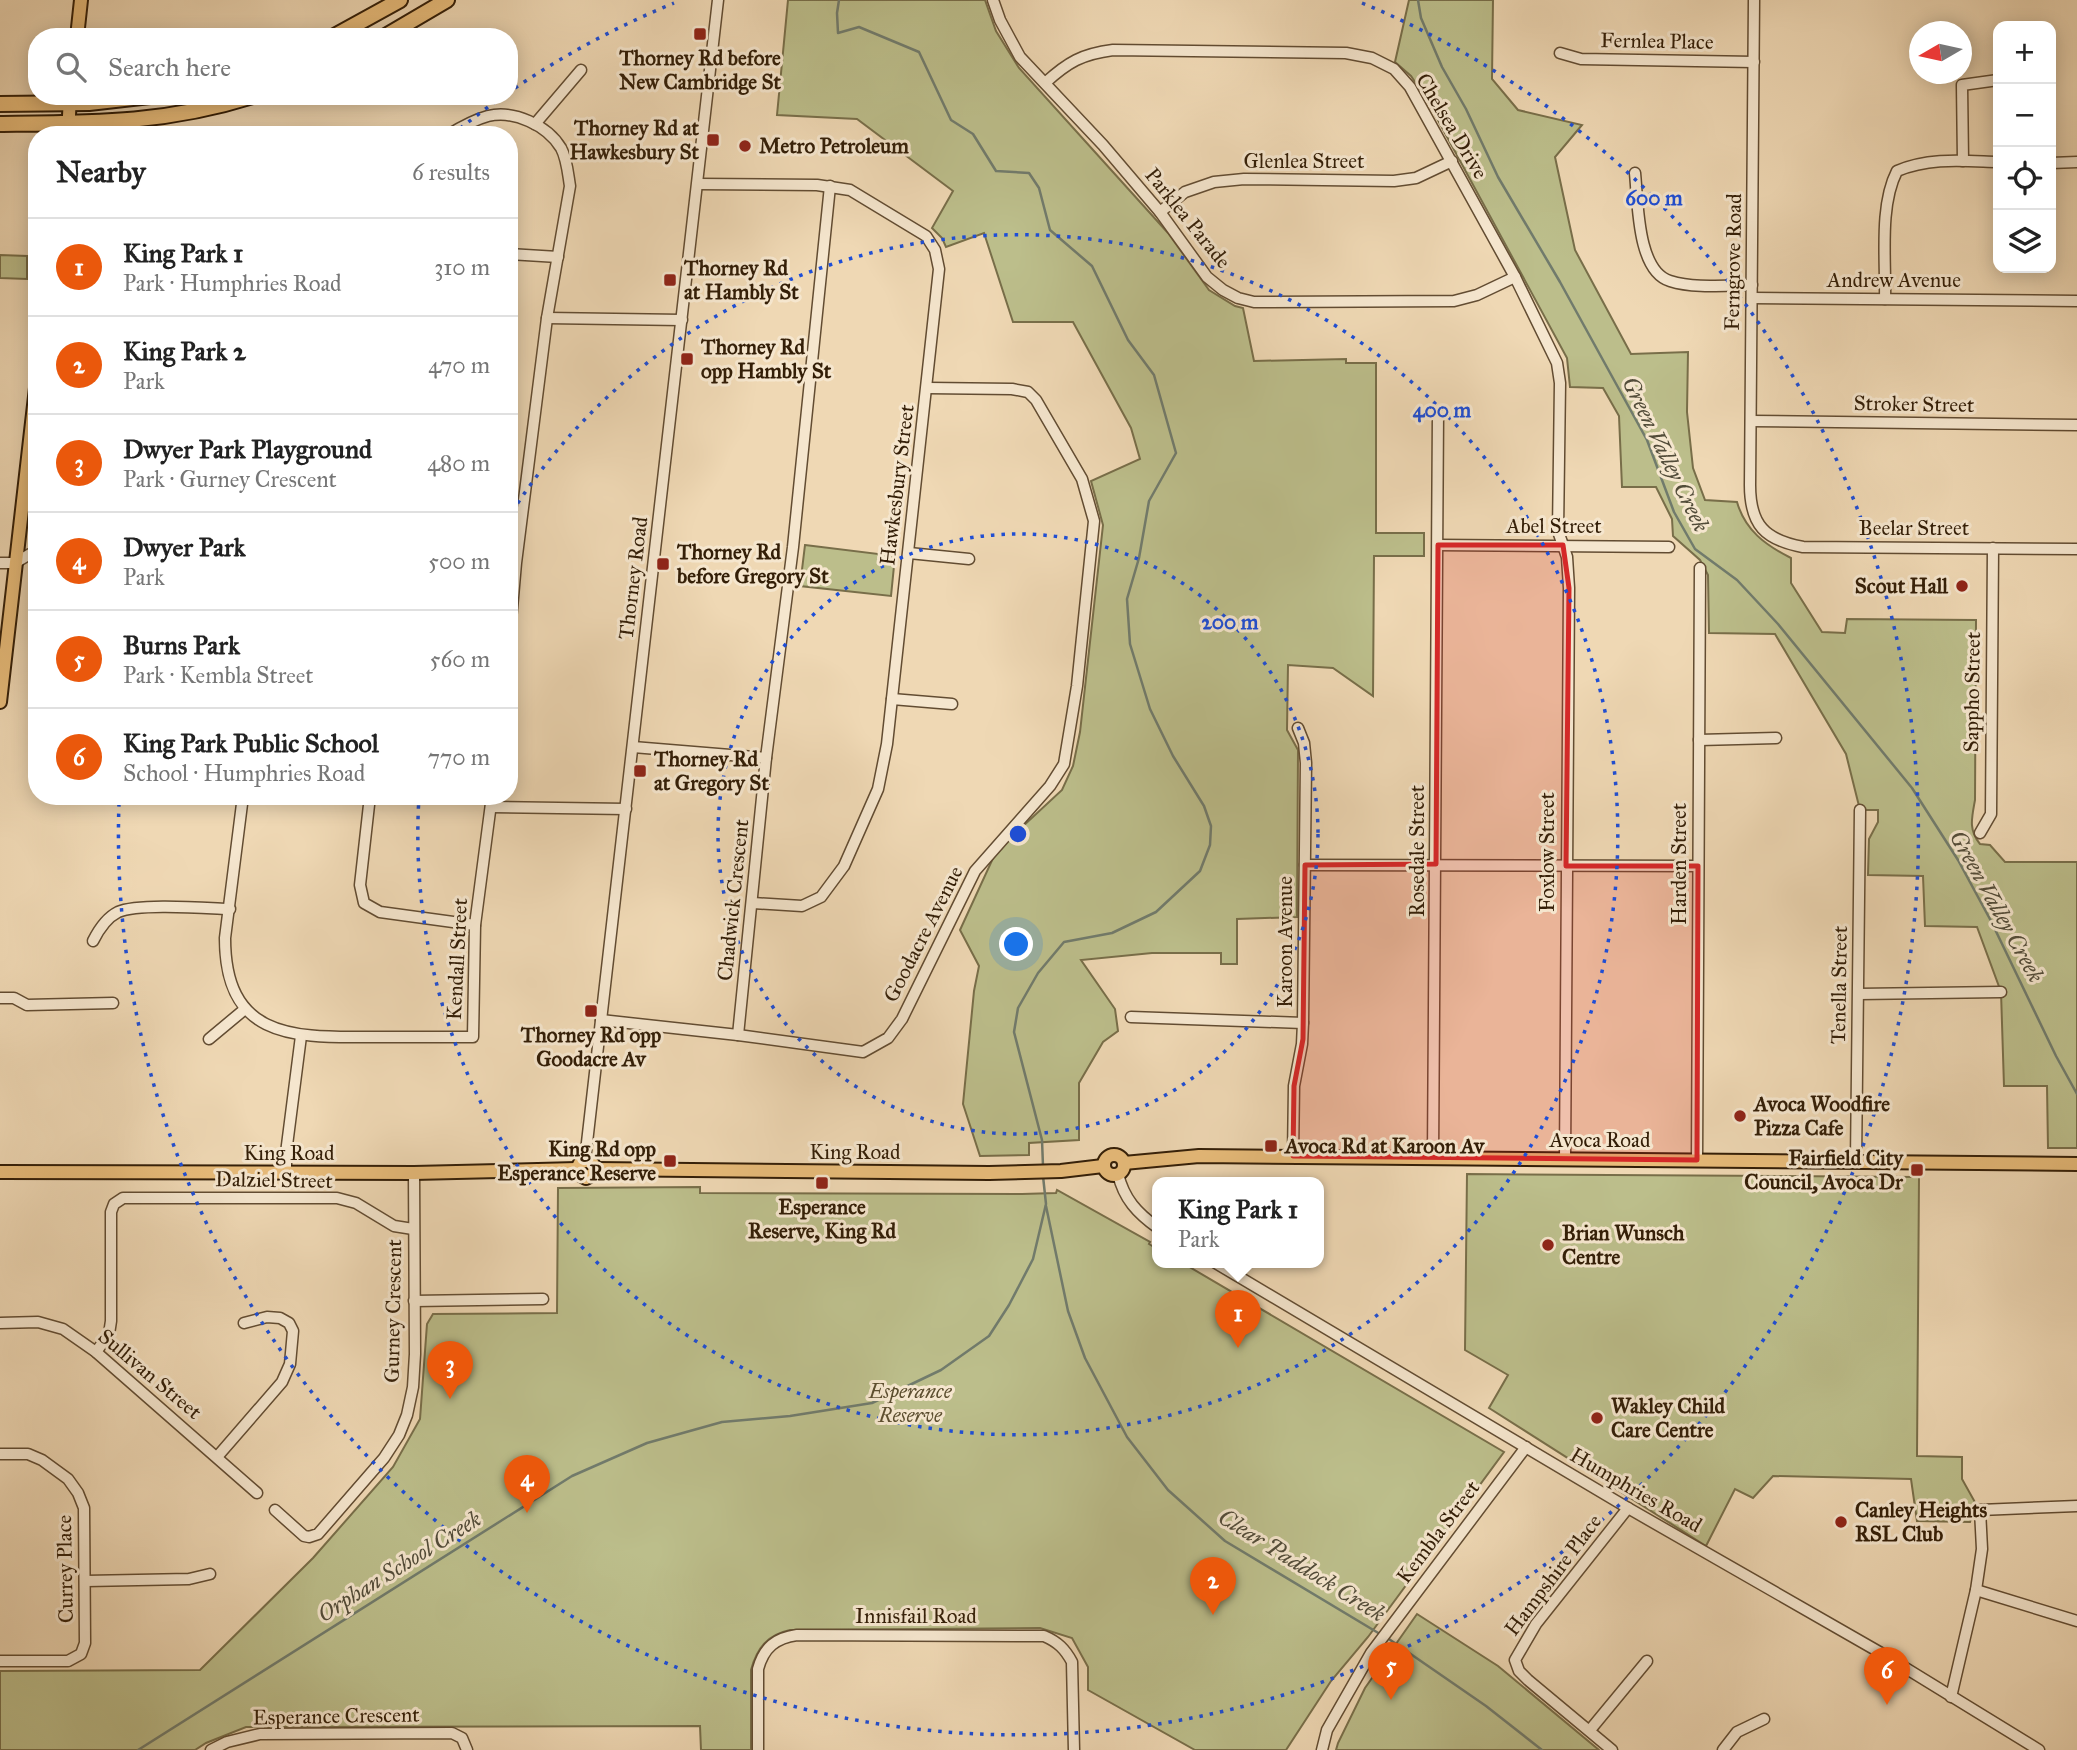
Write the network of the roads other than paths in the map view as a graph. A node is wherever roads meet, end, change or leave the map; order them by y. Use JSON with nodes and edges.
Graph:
{"nodes":[{"id":1,"x":81,"y":0,"type":"edge"},
{"id":2,"x":400,"y":0,"type":"edge"},
{"id":3,"x":447,"y":0,"type":"edge"},
{"id":4,"x":718,"y":0,"type":"edge"},
{"id":5,"x":993,"y":0,"type":"edge"},
{"id":6,"x":1754,"y":0,"type":"edge"},
{"id":7,"x":77,"y":28,"type":"edge"},
{"id":8,"x":349,"y":28,"type":"edge"},
{"id":9,"x":399,"y":28,"type":"edge"},
{"id":10,"x":1560,"y":53,"type":"dead end"},
{"id":11,"x":1754,"y":62,"type":"junction"},
{"id":12,"x":581,"y":70,"type":"dead end"},
{"id":13,"x":1993,"y":81,"type":"edge"},
{"id":14,"x":1045,"y":83,"type":"junction"},
{"id":15,"x":28,"y":102,"type":"edge"},
{"id":16,"x":0,"y":104,"type":"edge"},
{"id":17,"x":70,"y":105,"type":"edge"},
{"id":18,"x":224,"y":105,"type":"edge"},
{"id":19,"x":0,"y":124,"type":"edge"},
{"id":20,"x":535,"y":124,"type":"junction"},
{"id":21,"x":28,"y":126,"type":"edge"},
{"id":22,"x":68,"y":126,"type":"edge"},
{"id":23,"x":97,"y":126,"type":"edge"},
{"id":24,"x":463,"y":126,"type":"edge"},
{"id":25,"x":1452,"y":161,"type":"junction"},
{"id":26,"x":1963,"y":161,"type":"junction"},
{"id":27,"x":1993,"y":162,"type":"edge"},
{"id":28,"x":2077,"y":162,"type":"edge"},
{"id":29,"x":2056,"y":163,"type":"edge"},
{"id":30,"x":1635,"y":173,"type":"dead end"},
{"id":31,"x":698,"y":184,"type":"junction"},
{"id":32,"x":830,"y":186,"type":"junction"},
{"id":33,"x":1160,"y":212,"type":"junction"},
{"id":34,"x":518,"y":255,"type":"edge"},
{"id":35,"x":558,"y":257,"type":"junction"},
{"id":36,"x":1515,"y":277,"type":"junction"},
{"id":37,"x":1752,"y":285,"type":"junction"},
{"id":38,"x":1752,"y":298,"type":"junction"},
{"id":39,"x":1885,"y":299,"type":"junction"},
{"id":40,"x":2077,"y":301,"type":"edge"},
{"id":41,"x":547,"y":318,"type":"junction"},
{"id":42,"x":682,"y":320,"type":"junction"},
{"id":43,"x":928,"y":388,"type":"junction"},
{"id":44,"x":1438,"y":412,"type":"dead end"},
{"id":45,"x":1751,"y":421,"type":"junction"},
{"id":46,"x":2077,"y":425,"type":"edge"},
{"id":47,"x":28,"y":454,"type":"edge"},
{"id":48,"x":1757,"y":524,"type":"joint"},
{"id":49,"x":518,"y":526,"type":"edge"},
{"id":50,"x":1438,"y":545,"type":"junction"},
{"id":51,"x":1563,"y":545,"type":"junction"},
{"id":52,"x":1669,"y":547,"type":"dead end"},
{"id":53,"x":1993,"y":548,"type":"junction"},
{"id":54,"x":2077,"y":549,"type":"edge"},
{"id":55,"x":909,"y":553,"type":"junction"},
{"id":56,"x":28,"y":555,"type":"edge"},
{"id":57,"x":969,"y":559,"type":"dead end"},
{"id":58,"x":0,"y":563,"type":"edge"},
{"id":59,"x":15,"y":563,"type":"junction"},
{"id":60,"x":1700,"y":568,"type":"dead end"},
{"id":61,"x":892,"y":699,"type":"junction"},
{"id":62,"x":0,"y":702,"type":"edge"},
{"id":63,"x":952,"y":704,"type":"dead end"},
{"id":64,"x":1298,"y":729,"type":"dead end"},
{"id":65,"x":1776,"y":738,"type":"dead end"},
{"id":66,"x":1699,"y":740,"type":"junction"},
{"id":67,"x":633,"y":747,"type":"junction"},
{"id":68,"x":766,"y":758,"type":"junction"},
{"id":69,"x":518,"y":803,"type":"edge"},
{"id":70,"x":242,"y":805,"type":"edge"},
{"id":71,"x":369,"y":805,"type":"edge"},
{"id":72,"x":491,"y":805,"type":"edge"},
{"id":73,"x":626,"y":809,"type":"junction"},
{"id":74,"x":1860,"y":810,"type":"dead end"},
{"id":75,"x":1980,"y":833,"type":"dead end"},
{"id":76,"x":1305,"y":864,"type":"junction"},
{"id":77,"x":1436,"y":864,"type":"junction"},
{"id":78,"x":1566,"y":866,"type":"junction"},
{"id":79,"x":1698,"y":866,"type":"junction"},
{"id":80,"x":753,"y":903,"type":"junction"},
{"id":81,"x":230,"y":909,"type":"junction"},
{"id":82,"x":475,"y":925,"type":"junction"},
{"id":83,"x":93,"y":941,"type":"dead end"},
{"id":84,"x":2001,"y":992,"type":"dead end"},
{"id":85,"x":1859,"y":994,"type":"junction"},
{"id":86,"x":0,"y":998,"type":"edge"},
{"id":87,"x":113,"y":1003,"type":"dead end"},
{"id":88,"x":246,"y":1009,"type":"junction"},
{"id":89,"x":1131,"y":1017,"type":"dead end"},
{"id":90,"x":601,"y":1020,"type":"junction"},
{"id":91,"x":1303,"y":1023,"type":"junction"},
{"id":92,"x":738,"y":1035,"type":"junction"},
{"id":93,"x":301,"y":1036,"type":"junction"},
{"id":94,"x":209,"y":1039,"type":"dead end"},
{"id":95,"x":1293,"y":1156,"type":"junction"},
{"id":96,"x":1433,"y":1157,"type":"junction"},
{"id":97,"x":1565,"y":1159,"type":"junction"},
{"id":98,"x":1697,"y":1160,"type":"junction"},
{"id":99,"x":1856,"y":1161,"type":"junction"},
{"id":100,"x":2077,"y":1164,"type":"edge"},
{"id":101,"x":586,"y":1166,"type":"junction"},
{"id":102,"x":1121,"y":1169,"type":"junction"},
{"id":103,"x":0,"y":1172,"type":"edge"},
{"id":104,"x":286,"y":1172,"type":"junction"},
{"id":105,"x":1031,"y":1172,"type":"joint"},
{"id":106,"x":414,"y":1173,"type":"junction"},
{"id":107,"x":1152,"y":1224,"type":"edge"},
{"id":108,"x":413,"y":1229,"type":"junction"},
{"id":109,"x":1224,"y":1268,"type":"edge"},
{"id":110,"x":543,"y":1300,"type":"dead end"},
{"id":111,"x":414,"y":1301,"type":"junction"},
{"id":112,"x":0,"y":1323,"type":"edge"},
{"id":113,"x":244,"y":1324,"type":"dead end"},
{"id":114,"x":96,"y":1352,"type":"junction"},
{"id":115,"x":1526,"y":1447,"type":"junction"},
{"id":116,"x":0,"y":1454,"type":"edge"},
{"id":117,"x":217,"y":1457,"type":"junction"},
{"id":118,"x":257,"y":1493,"type":"dead end"},
{"id":119,"x":2077,"y":1506,"type":"edge"},
{"id":120,"x":1628,"y":1508,"type":"junction"},
{"id":121,"x":275,"y":1510,"type":"dead end"},
{"id":122,"x":210,"y":1574,"type":"dead end"},
{"id":123,"x":86,"y":1581,"type":"junction"},
{"id":124,"x":1976,"y":1590,"type":"junction"},
{"id":125,"x":2077,"y":1621,"type":"edge"},
{"id":126,"x":0,"y":1661,"type":"edge"},
{"id":127,"x":1647,"y":1661,"type":"dead end"},
{"id":128,"x":1951,"y":1697,"type":"junction"},
{"id":129,"x":1764,"y":1719,"type":"dead end"},
{"id":130,"x":1590,"y":1730,"type":"junction"},
{"id":131,"x":211,"y":1750,"type":"edge"},
{"id":132,"x":467,"y":1750,"type":"edge"},
{"id":133,"x":758,"y":1750,"type":"edge"},
{"id":134,"x":1074,"y":1750,"type":"edge"},
{"id":135,"x":1322,"y":1750,"type":"edge"},
{"id":136,"x":1612,"y":1750,"type":"edge"},
{"id":137,"x":1723,"y":1750,"type":"edge"},
{"id":138,"x":2039,"y":1750,"type":"edge"}],
"edges":[{"from":1,"to":7,"type":"main road"},
{"from":2,"to":8,"type":"highway"},
{"from":3,"to":9,"type":"highway"},
{"from":4,"to":31,"type":"street","name":"Thorney Road"},
{"from":5,"to":14,"type":"street","name":"Parklea Parade"},
{"from":6,"to":11,"type":"street","name":"Ferngrove Road"},
{"from":10,"to":11,"type":"street","name":"Fernlea Place"},
{"from":11,"to":37,"type":"street","name":"Ferngrove Road"},
{"from":12,"to":20,"type":"street"},
{"from":13,"to":26,"type":"street"},
{"from":14,"to":25,"type":"street","name":"Chelsea Drive"},
{"from":14,"to":33,"type":"street","name":"Parklea Parade"},
{"from":15,"to":16,"type":"highway"},
{"from":17,"to":22,"type":"main road"},
{"from":18,"to":23,"type":"highway"},
{"from":19,"to":21,"type":"highway"},
{"from":20,"to":24,"type":"street"},
{"from":20,"to":35,"type":"street"},
{"from":25,"to":33,"type":"street","name":"Glenlea Street"},
{"from":25,"to":36,"type":"street","name":"Chelsea Drive"},
{"from":26,"to":27,"type":"street"},
{"from":26,"to":39,"type":"street"},
{"from":28,"to":29,"type":"street"},
{"from":30,"to":37,"type":"street"},
{"from":31,"to":32,"type":"street","name":"Hawkesbury Street"},
{"from":31,"to":42,"type":"street","name":"Thorney Road"},
{"from":32,"to":43,"type":"street","name":"Hawkesbury Street"},
{"from":32,"to":68,"type":"street","name":"Chadwick Crescent"},
{"from":33,"to":36,"type":"street","name":"Parklea Parade"},
{"from":34,"to":35,"type":"street"},
{"from":35,"to":41,"type":"street"},
{"from":36,"to":51,"type":"street","name":"Chelsea Drive"},
{"from":37,"to":38,"type":"street","name":"Ferngrove Road"},
{"from":38,"to":39,"type":"street","name":"Andrew Avenue"},
{"from":38,"to":45,"type":"street","name":"Ferngrove Road"},
{"from":39,"to":40,"type":"street","name":"Andrew Avenue"},
{"from":41,"to":42,"type":"street"},
{"from":41,"to":49,"type":"street"},
{"from":42,"to":67,"type":"street","name":"Thorney Road"},
{"from":43,"to":55,"type":"street","name":"Hawkesbury Street"},
{"from":43,"to":92,"type":"street","name":"Goodacre Avenue"},
{"from":44,"to":50,"type":"street","name":"Rosedale Street"},
{"from":45,"to":46,"type":"street","name":"Stroker Street"},
{"from":45,"to":48,"type":"street","name":"Ferngrove Road"},
{"from":47,"to":59,"type":"main road"},
{"from":48,"to":53,"type":"street","name":"Beelar Street"},
{"from":50,"to":51,"type":"street","name":"Abel Street"},
{"from":50,"to":77,"type":"street","name":"Rosedale Street"},
{"from":51,"to":52,"type":"street","name":"Abel Street"},
{"from":51,"to":78,"type":"street","name":"Foxlow Street"},
{"from":53,"to":54,"type":"street","name":"Beelar Street"},
{"from":53,"to":75,"type":"street","name":"Sappho Street"},
{"from":55,"to":57,"type":"street"},
{"from":55,"to":61,"type":"street","name":"Hawkesbury Street"},
{"from":56,"to":59,"type":"street"},
{"from":58,"to":59,"type":"street"},
{"from":59,"to":62,"type":"main road"},
{"from":60,"to":66,"type":"street","name":"Harden Street"},
{"from":61,"to":63,"type":"street"},
{"from":61,"to":80,"type":"street","name":"Hawkesbury Street"},
{"from":64,"to":76,"type":"street","name":"Karoon Avenue"},
{"from":65,"to":66,"type":"street"},
{"from":66,"to":79,"type":"street","name":"Harden Street"},
{"from":67,"to":68,"type":"street"},
{"from":67,"to":73,"type":"street","name":"Thorney Road"},
{"from":68,"to":80,"type":"street","name":"Chadwick Crescent"},
{"from":69,"to":73,"type":"street"},
{"from":70,"to":81,"type":"street"},
{"from":71,"to":82,"type":"street"},
{"from":72,"to":82,"type":"street","name":"Kendall Street"},
{"from":73,"to":90,"type":"street","name":"Thorney Road"},
{"from":74,"to":85,"type":"street","name":"Tenella Street"},
{"from":76,"to":77,"type":"street"},
{"from":76,"to":91,"type":"street","name":"Karoon Avenue"},
{"from":77,"to":78,"type":"street"},
{"from":77,"to":96,"type":"street","name":"Rosedale Street"},
{"from":78,"to":79,"type":"street"},
{"from":78,"to":97,"type":"street","name":"Foxlow Street"},
{"from":79,"to":98,"type":"street","name":"Harden Street"},
{"from":80,"to":92,"type":"street","name":"Chadwick Crescent"},
{"from":81,"to":83,"type":"street"},
{"from":81,"to":88,"type":"street"},
{"from":82,"to":93,"type":"street","name":"Kendall Street"},
{"from":84,"to":85,"type":"street"},
{"from":85,"to":99,"type":"street","name":"Tenella Street"},
{"from":86,"to":87,"type":"street"},
{"from":88,"to":93,"type":"street"},
{"from":88,"to":94,"type":"street"},
{"from":89,"to":91,"type":"street"},
{"from":90,"to":92,"type":"street","name":"Goodacre Avenue"},
{"from":90,"to":101,"type":"street","name":"Thorney Road"},
{"from":91,"to":95,"type":"street","name":"Karoon Avenue"},
{"from":93,"to":104,"type":"street"},
{"from":95,"to":96,"type":"main road","name":"Avoca Road"},
{"from":95,"to":102,"type":"main road","name":"Avoca Road"},
{"from":96,"to":97,"type":"main road","name":"Avoca Road"},
{"from":97,"to":98,"type":"main road","name":"Avoca Road"},
{"from":98,"to":99,"type":"main road","name":"Avoca Road"},
{"from":99,"to":100,"type":"main road","name":"Avoca Road"},
{"from":101,"to":105,"type":"main road","name":"King Road"},
{"from":101,"to":106,"type":"main road","name":"King Road"},
{"from":102,"to":105,"type":"main road","name":"Avoca Road"},
{"from":102,"to":107,"type":"street"},
{"from":103,"to":104,"type":"main road","name":"King Road"},
{"from":104,"to":106,"type":"main road","name":"King Road"},
{"from":106,"to":108,"type":"street","name":"Gurney Crescent"},
{"from":108,"to":111,"type":"street","name":"Gurney Crescent"},
{"from":108,"to":114,"type":"street","name":"Dalziel Street"},
{"from":109,"to":115,"type":"street","name":"Humphries Road"},
{"from":110,"to":111,"type":"street"},
{"from":111,"to":121,"type":"street","name":"Gurney Crescent"},
{"from":112,"to":114,"type":"street","name":"Sullivan Street"},
{"from":113,"to":117,"type":"street"},
{"from":114,"to":117,"type":"street","name":"Sullivan Street"},
{"from":115,"to":120,"type":"street","name":"Humphries Road"},
{"from":115,"to":135,"type":"street","name":"Kembla Street"},
{"from":116,"to":123,"type":"street","name":"Currey Place"},
{"from":117,"to":118,"type":"street","name":"Sullivan Street"},
{"from":119,"to":124,"type":"street"},
{"from":120,"to":128,"type":"street","name":"Humphries Road"},
{"from":120,"to":130,"type":"street","name":"Hampshire Place"},
{"from":122,"to":123,"type":"street"},
{"from":123,"to":126,"type":"street","name":"Currey Place"},
{"from":124,"to":125,"type":"street"},
{"from":124,"to":128,"type":"street"},
{"from":127,"to":130,"type":"street"},
{"from":128,"to":138,"type":"street","name":"Humphries Road"},
{"from":129,"to":137,"type":"street"},
{"from":130,"to":136,"type":"street","name":"Hampshire Place"},
{"from":131,"to":132,"type":"street","name":"Esperance Crescent"},
{"from":133,"to":134,"type":"street","name":"Innisfail Road"}]}
